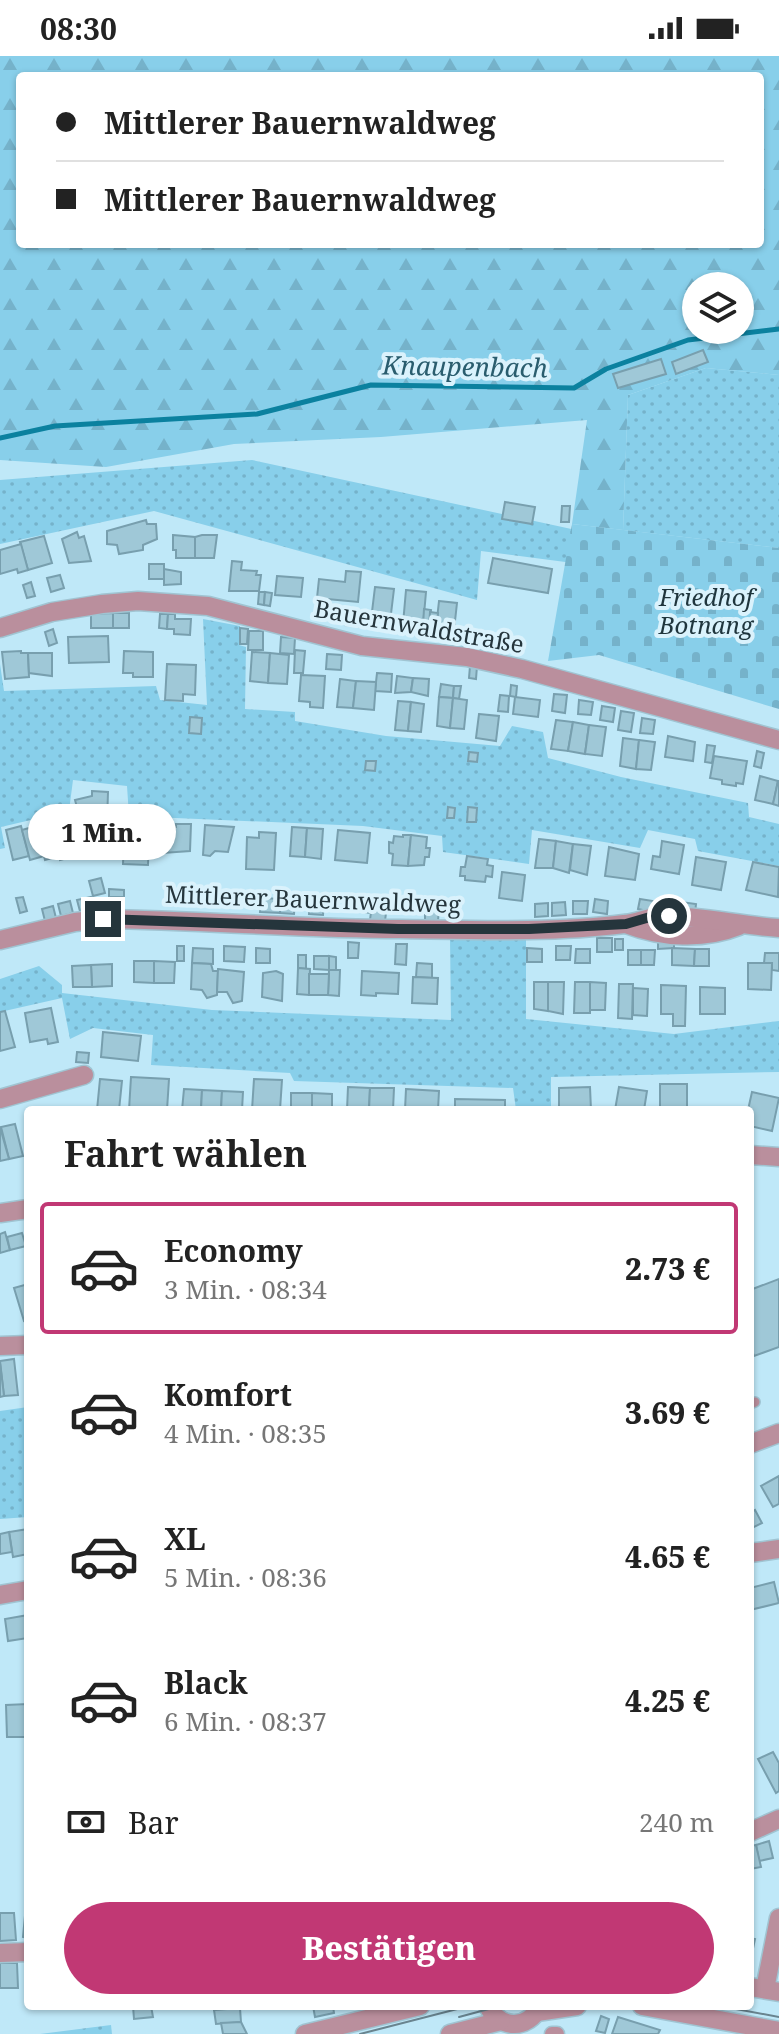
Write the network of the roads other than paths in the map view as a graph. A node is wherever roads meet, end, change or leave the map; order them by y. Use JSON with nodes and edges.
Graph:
{"nodes":[{"id":1,"x":0,"y":628,"type":"edge"},
{"id":2,"x":779,"y":740,"type":"edge"},
{"id":3,"x":779,"y":928,"type":"edge"},
{"id":4,"x":0,"y":940,"type":"edge"},
{"id":5,"x":84,"y":1075,"type":"dead end"},
{"id":6,"x":0,"y":1099,"type":"edge"},
{"id":7,"x":754,"y":1155,"type":"edge"},
{"id":8,"x":779,"y":1157,"type":"edge"},
{"id":9,"x":24,"y":1210,"type":"edge"},
{"id":10,"x":0,"y":1213,"type":"edge"},
{"id":11,"x":24,"y":1345,"type":"edge"},
{"id":12,"x":0,"y":1346,"type":"edge"},
{"id":13,"x":779,"y":1433,"type":"edge"},
{"id":14,"x":754,"y":1442,"type":"edge"},
{"id":15,"x":779,"y":1549,"type":"edge"},
{"id":16,"x":754,"y":1552,"type":"edge"},
{"id":17,"x":24,"y":1591,"type":"edge"},
{"id":18,"x":0,"y":1595,"type":"edge"},
{"id":19,"x":779,"y":1819,"type":"edge"},
{"id":20,"x":754,"y":1830,"type":"edge"},
{"id":21,"x":779,"y":1918,"type":"edge"},
{"id":22,"x":24,"y":1952,"type":"edge"},
{"id":23,"x":0,"y":1953,"type":"edge"},
{"id":24,"x":765,"y":1989,"type":"edge"},
{"id":25,"x":404,"y":2010,"type":"edge"},
{"id":26,"x":491,"y":2010,"type":"edge"},
{"id":27,"x":537,"y":2010,"type":"edge"},
{"id":28,"x":668,"y":2010,"type":"edge"},
{"id":29,"x":501,"y":2021,"type":"junction"},
{"id":30,"x":523,"y":2029,"type":"edge"},
{"id":31,"x":779,"y":2031,"type":"edge"},
{"id":32,"x":305,"y":2034,"type":"edge"},
{"id":33,"x":450,"y":2034,"type":"edge"}],
"edges":[{"from":1,"to":2,"type":"street","name":"Bauernwaldstraße"},
{"from":3,"to":4,"type":"street","name":"Mittlerer Bauernwaldweg"},
{"from":5,"to":6,"type":"street"},
{"from":7,"to":8,"type":"street"},
{"from":9,"to":10,"type":"street"},
{"from":11,"to":12,"type":"street"},
{"from":13,"to":14,"type":"street"},
{"from":15,"to":16,"type":"street"},
{"from":17,"to":18,"type":"street"},
{"from":19,"to":20,"type":"street"},
{"from":21,"to":24,"type":"street"},
{"from":22,"to":23,"type":"street"},
{"from":25,"to":32,"type":"street"},
{"from":26,"to":29,"type":"street"},
{"from":27,"to":30,"type":"street"},
{"from":28,"to":31,"type":"street"},
{"from":29,"to":30,"type":"street"},
{"from":29,"to":33,"type":"street"}]}
